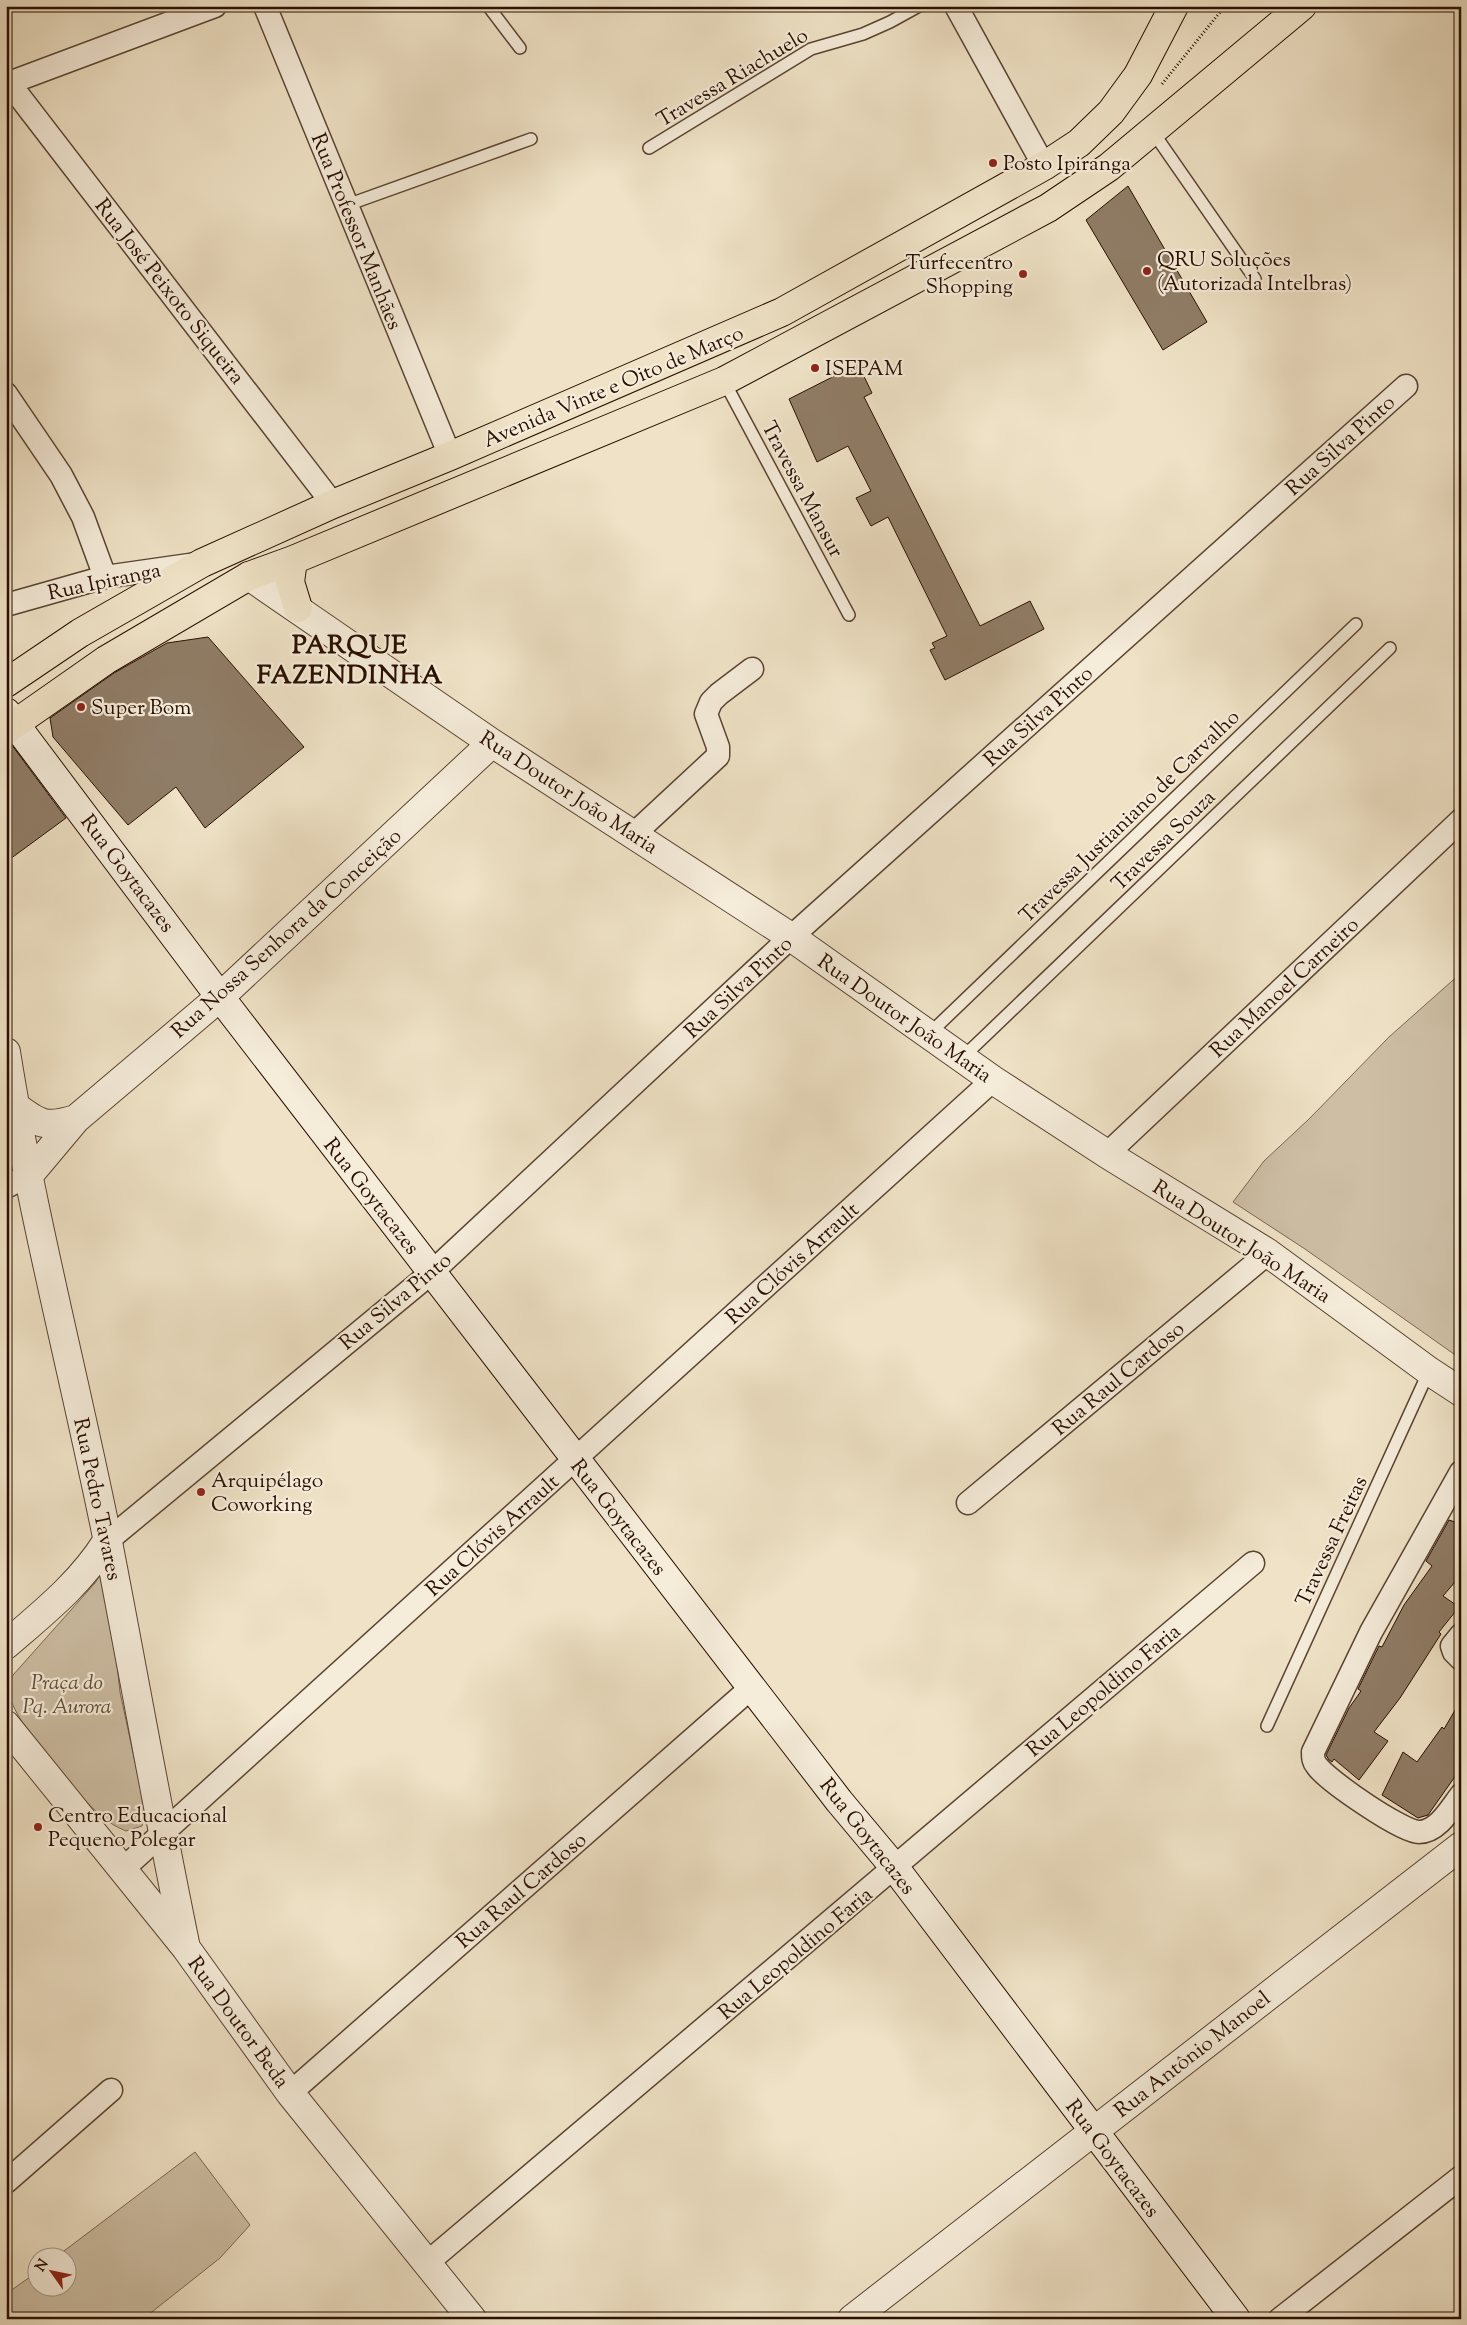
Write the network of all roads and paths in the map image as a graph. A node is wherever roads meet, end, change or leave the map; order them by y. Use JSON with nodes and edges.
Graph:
{"nodes":[{"id":1,"x":215,"y":6,"type":"edge"},
{"id":2,"x":265,"y":6,"type":"edge"},
{"id":3,"x":488,"y":6,"type":"edge"},
{"id":4,"x":919,"y":6,"type":"edge"},
{"id":5,"x":956,"y":6,"type":"edge"},
{"id":6,"x":1275,"y":6,"type":"edge"},
{"id":7,"x":1302,"y":6,"type":"edge"},
{"id":8,"x":1169,"y":11,"type":"edge"},
{"id":9,"x":520,"y":48,"type":"dead end"},
{"id":10,"x":8,"y":81,"type":"edge"},
{"id":11,"x":1157,"y":128,"type":"junction"},
{"id":12,"x":531,"y":139,"type":"dead end"},
{"id":13,"x":649,"y":148,"type":"dead end"},
{"id":14,"x":1044,"y":166,"type":"junction"},
{"id":15,"x":347,"y":205,"type":"junction"},
{"id":16,"x":1255,"y":279,"type":"dead end"},
{"id":17,"x":724,"y":381,"type":"junction"},
{"id":18,"x":1406,"y":386,"type":"dead end"},
{"id":19,"x":6,"y":394,"type":"edge"},
{"id":20,"x":450,"y":456,"type":"junction"},
{"id":21,"x":333,"y":504,"type":"junction"},
{"id":22,"x":293,"y":560,"type":"junction"},
{"id":23,"x":202,"y":563,"type":"junction"},
{"id":24,"x":249,"y":576,"type":"junction"},
{"id":25,"x":105,"y":577,"type":"junction"},
{"id":26,"x":6,"y":605,"type":"edge"},
{"id":27,"x":298,"y":608,"type":"junction"},
{"id":28,"x":849,"y":615,"type":"dead end"},
{"id":29,"x":1356,"y":624,"type":"dead end"},
{"id":30,"x":1390,"y":648,"type":"dead end"},
{"id":31,"x":752,"y":669,"type":"dead end"},
{"id":32,"x":6,"y":684,"type":"edge"},
{"id":33,"x":9,"y":722,"type":"edge"},
{"id":34,"x":492,"y":743,"type":"junction"},
{"id":35,"x":1461,"y":820,"type":"edge"},
{"id":36,"x":634,"y":834,"type":"junction"},
{"id":37,"x":791,"y":937,"type":"junction"},
{"id":38,"x":220,"y":997,"type":"junction"},
{"id":39,"x":928,"y":1035,"type":"junction"},
{"id":40,"x":6,"y":1052,"type":"edge"},
{"id":41,"x":961,"y":1059,"type":"junction"},
{"id":42,"x":993,"y":1080,"type":"junction"},
{"id":43,"x":15,"y":1106,"type":"junction"},
{"id":44,"x":76,"y":1119,"type":"junction"},
{"id":45,"x":1107,"y":1154,"type":"junction"},
{"id":46,"x":18,"y":1180,"type":"edge"},
{"id":47,"x":1268,"y":1252,"type":"junction"},
{"id":48,"x":431,"y":1272,"type":"junction"},
{"id":49,"x":1428,"y":1371,"type":"junction"},
{"id":50,"x":1461,"y":1392,"type":"edge"},
{"id":51,"x":575,"y":1460,"type":"junction"},
{"id":52,"x":1461,"y":1472,"type":"edge"},
{"id":53,"x":968,"y":1503,"type":"dead end"},
{"id":54,"x":108,"y":1541,"type":"junction"},
{"id":55,"x":1252,"y":1563,"type":"dead end"},
{"id":56,"x":116,"y":1587,"type":"junction"},
{"id":57,"x":71,"y":1588,"type":"junction"},
{"id":58,"x":1461,"y":1635,"type":"edge"},
{"id":59,"x":6,"y":1645,"type":"edge"},
{"id":60,"x":1461,"y":1659,"type":"edge"},
{"id":61,"x":752,"y":1687,"type":"junction"},
{"id":62,"x":6,"y":1724,"type":"edge"},
{"id":63,"x":1267,"y":1726,"type":"dead end"},
{"id":64,"x":1461,"y":1795,"type":"edge"},
{"id":65,"x":162,"y":1834,"type":"junction"},
{"id":66,"x":1461,"y":1846,"type":"edge"},
{"id":67,"x":895,"y":1868,"type":"junction"},
{"id":68,"x":123,"y":1869,"type":"junction"},
{"id":69,"x":186,"y":1948,"type":"junction"},
{"id":70,"x":111,"y":2090,"type":"dead end"},
{"id":71,"x":290,"y":2093,"type":"junction"},
{"id":72,"x":1092,"y":2131,"type":"junction"},
{"id":73,"x":1461,"y":2177,"type":"edge"},
{"id":74,"x":6,"y":2182,"type":"edge"},
{"id":75,"x":427,"y":2263,"type":"junction"},
{"id":76,"x":472,"y":2319,"type":"edge"},
{"id":77,"x":852,"y":2319,"type":"edge"},
{"id":78,"x":1236,"y":2319,"type":"edge"},
{"id":79,"x":1280,"y":2319,"type":"edge"}],
"edges":[{"from":1,"to":10,"type":"street"},
{"from":2,"to":15,"type":"street","name":"Rua Professor Manhães"},
{"from":3,"to":9,"type":"lane"},
{"from":4,"to":13,"type":"lane","name":"Travessa Riachuelo"},
{"from":5,"to":14,"type":"street"},
{"from":6,"to":11,"type":"main road"},
{"from":7,"to":11,"type":"main road","name":"Avenida Vinte e Oito de Março"},
{"from":8,"to":14,"type":"main road","name":"Avenida Vinte e Oito de Março"},
{"from":10,"to":21,"type":"street","name":"Rua José Peixoto Siqueira"},
{"from":11,"to":16,"type":"lane"},
{"from":11,"to":17,"type":"main road","name":"Avenida Vinte e Oito de Março"},
{"from":12,"to":15,"type":"lane"},
{"from":14,"to":20,"type":"main road","name":"Avenida Vinte e Oito de Março"},
{"from":15,"to":20,"type":"street","name":"Rua Professor Manhães"},
{"from":17,"to":22,"type":"main road","name":"Avenida Vinte e Oito de Março"},
{"from":17,"to":28,"type":"lane","name":"Travessa Mansur"},
{"from":18,"to":37,"type":"street","name":"Rua Silva Pinto"},
{"from":19,"to":25,"type":"street"},
{"from":20,"to":21,"type":"main road","name":"Avenida Vinte e Oito de Março"},
{"from":21,"to":23,"type":"main road","name":"Avenida Vinte e Oito de Março"},
{"from":22,"to":24,"type":"main road","name":"Avenida Vinte e Oito de Março"},
{"from":22,"to":27,"type":"main road"},
{"from":23,"to":24,"type":"main road"},
{"from":23,"to":25,"type":"street","name":"Rua Ipiranga"},
{"from":23,"to":32,"type":"main road","name":"Avenida Vinte e Oito de Março"},
{"from":24,"to":27,"type":"street","name":"Rua Doutor João Maria"},
{"from":24,"to":33,"type":"main road","name":"Avenida Vinte e Oito de Março"},
{"from":25,"to":26,"type":"street","name":"Rua Ipiranga"},
{"from":27,"to":34,"type":"street","name":"Rua Doutor João Maria"},
{"from":29,"to":39,"type":"lane","name":"Travessa Justianiano de Carvalho"},
{"from":30,"to":41,"type":"lane","name":"Travessa Souza"},
{"from":31,"to":36,"type":"street"},
{"from":33,"to":38,"type":"street","name":"Rua Goytacazes"},
{"from":34,"to":36,"type":"street","name":"Rua Doutor João Maria"},
{"from":34,"to":38,"type":"street","name":"Rua Nossa Senhora da Conceição"},
{"from":35,"to":45,"type":"street","name":"Rua Manoel Carneiro"},
{"from":36,"to":37,"type":"street","name":"Rua Doutor João Maria"},
{"from":37,"to":39,"type":"street","name":"Rua Doutor João Maria"},
{"from":37,"to":48,"type":"street","name":"Rua Silva Pinto"},
{"from":38,"to":44,"type":"street","name":"Rua Nossa Senhora da Conceição"},
{"from":38,"to":48,"type":"street","name":"Rua Goytacazes"},
{"from":39,"to":41,"type":"street","name":"Rua Doutor João Maria"},
{"from":40,"to":43,"type":"street","name":"Rua Pedro Tavares"},
{"from":41,"to":42,"type":"street","name":"Rua Doutor João Maria"},
{"from":42,"to":45,"type":"street","name":"Rua Doutor João Maria"},
{"from":42,"to":51,"type":"street","name":"Rua Clóvis Arrault"},
{"from":43,"to":44,"type":"street","name":"Rua Nossa Senhora da Conceição"},
{"from":43,"to":46,"type":"street","name":"Rua Pedro Tavares"},
{"from":44,"to":46,"type":"street","name":"Rua Nossa Senhora da Conceição"},
{"from":45,"to":47,"type":"street","name":"Rua Doutor João Maria"},
{"from":46,"to":54,"type":"street","name":"Rua Pedro Tavares"},
{"from":47,"to":49,"type":"street","name":"Rua Doutor João Maria"},
{"from":47,"to":53,"type":"street","name":"Rua Raul Cardoso"},
{"from":48,"to":51,"type":"street","name":"Rua Goytacazes"},
{"from":48,"to":54,"type":"street","name":"Rua Silva Pinto"},
{"from":49,"to":50,"type":"street","name":"Rua Doutor João Maria"},
{"from":49,"to":63,"type":"lane","name":"Travessa Freitas"},
{"from":51,"to":61,"type":"street","name":"Rua Goytacazes"},
{"from":51,"to":65,"type":"street","name":"Rua Clóvis Arrault"},
{"from":52,"to":64,"type":"street"},
{"from":54,"to":56,"type":"street","name":"Rua Pedro Tavares"},
{"from":54,"to":57,"type":"street","name":"Rua Silva Pinto"},
{"from":55,"to":67,"type":"street","name":"Rua Leopoldino Faria"},
{"from":56,"to":57,"type":"street"},
{"from":56,"to":65,"type":"street","name":"Rua Pedro Tavares"},
{"from":57,"to":59,"type":"street","name":"Rua Silva Pinto"},
{"from":58,"to":60,"type":"street"},
{"from":61,"to":67,"type":"street","name":"Rua Goytacazes"},
{"from":61,"to":71,"type":"street","name":"Rua Raul Cardoso"},
{"from":62,"to":68,"type":"street","name":"Rua Doutor Beda"},
{"from":65,"to":68,"type":"street","name":"Rua Clóvis Arrault"},
{"from":65,"to":69,"type":"street","name":"Rua Pedro Tavares"},
{"from":66,"to":72,"type":"street","name":"Rua Antônio Manoel"},
{"from":67,"to":72,"type":"street","name":"Rua Goytacazes"},
{"from":67,"to":75,"type":"street","name":"Rua Leopoldino Faria"},
{"from":68,"to":69,"type":"street","name":"Rua Doutor Beda"},
{"from":69,"to":71,"type":"street","name":"Rua Doutor Beda"},
{"from":70,"to":74,"type":"street"},
{"from":71,"to":75,"type":"street","name":"Rua Doutor Beda"},
{"from":72,"to":77,"type":"street","name":"Rua Antônio Manoel"},
{"from":72,"to":78,"type":"street","name":"Rua Goytacazes"},
{"from":73,"to":79,"type":"street"},
{"from":75,"to":76,"type":"street","name":"Rua Doutor Beda"}]}
